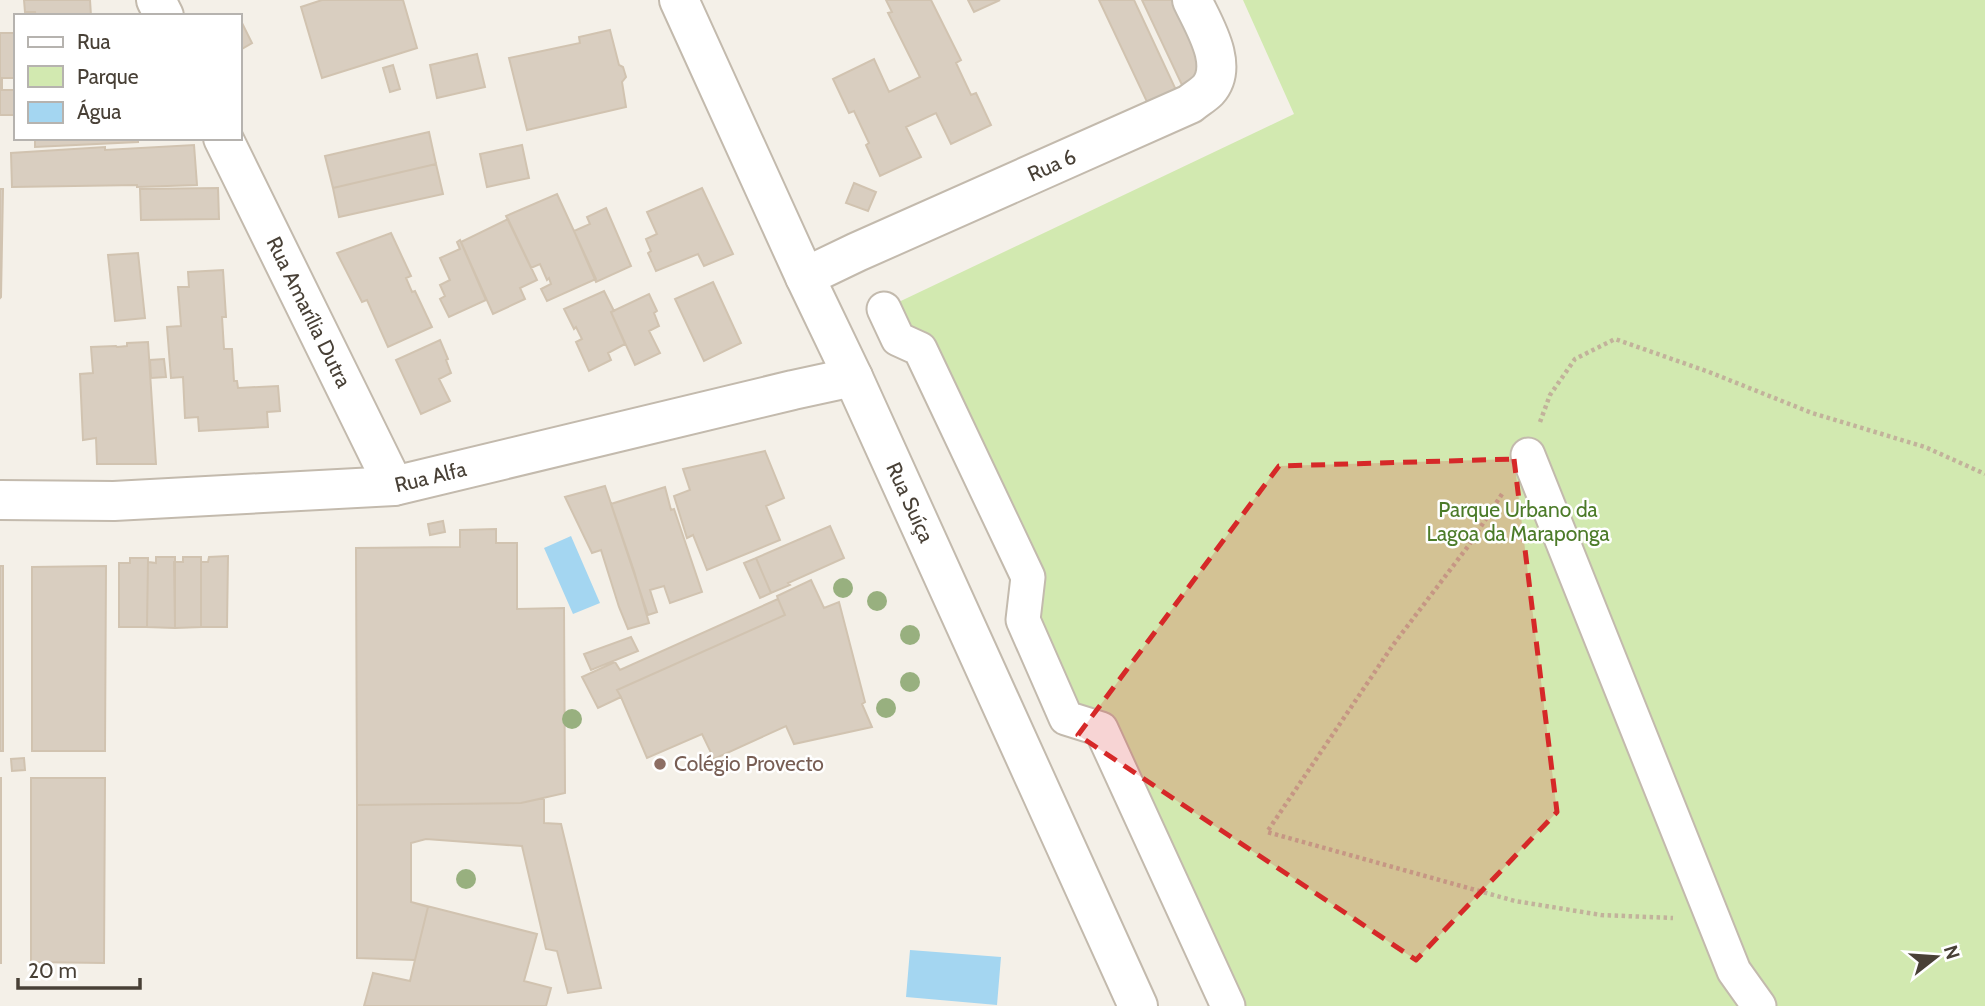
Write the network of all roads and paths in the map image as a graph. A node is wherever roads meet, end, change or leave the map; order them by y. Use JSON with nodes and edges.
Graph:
{"nodes":[{"id":1,"x":680,"y":0,"type":"edge"},
{"id":2,"x":1192,"y":0,"type":"edge"},
{"id":3,"x":224,"y":140,"type":"edge"},
{"id":4,"x":805,"y":277,"type":"junction"},
{"id":5,"x":884,"y":309,"type":"dead end"},
{"id":6,"x":853,"y":377,"type":"junction"},
{"id":7,"x":1528,"y":455,"type":"dead end"},
{"id":8,"x":394,"y":486,"type":"junction"},
{"id":9,"x":0,"y":500,"type":"edge"},
{"id":10,"x":1267,"y":832,"type":"dead end"},
{"id":11,"x":1713,"y":919,"type":"junction"},
{"id":12,"x":1138,"y":1006,"type":"edge"},
{"id":13,"x":1228,"y":1006,"type":"edge"},
{"id":14,"x":1759,"y":1006,"type":"edge"}],
"edges":[{"from":1,"to":4,"type":"street","name":"Rua Suíça"},
{"from":2,"to":4,"type":"street","name":"Rua 6"},
{"from":3,"to":8,"type":"street","name":"Rua Amarília Dutra"},
{"from":4,"to":6,"type":"street","name":"Rua Suíça"},
{"from":5,"to":13,"type":"street"},
{"from":6,"to":8,"type":"street","name":"Rua Alfa"},
{"from":6,"to":12,"type":"street","name":"Rua Suíça"},
{"from":7,"to":11,"type":"street"},
{"from":8,"to":9,"type":"street","name":"Rua Alfa"},
{"from":10,"to":11,"type":"path"},
{"from":11,"to":14,"type":"street"}]}
